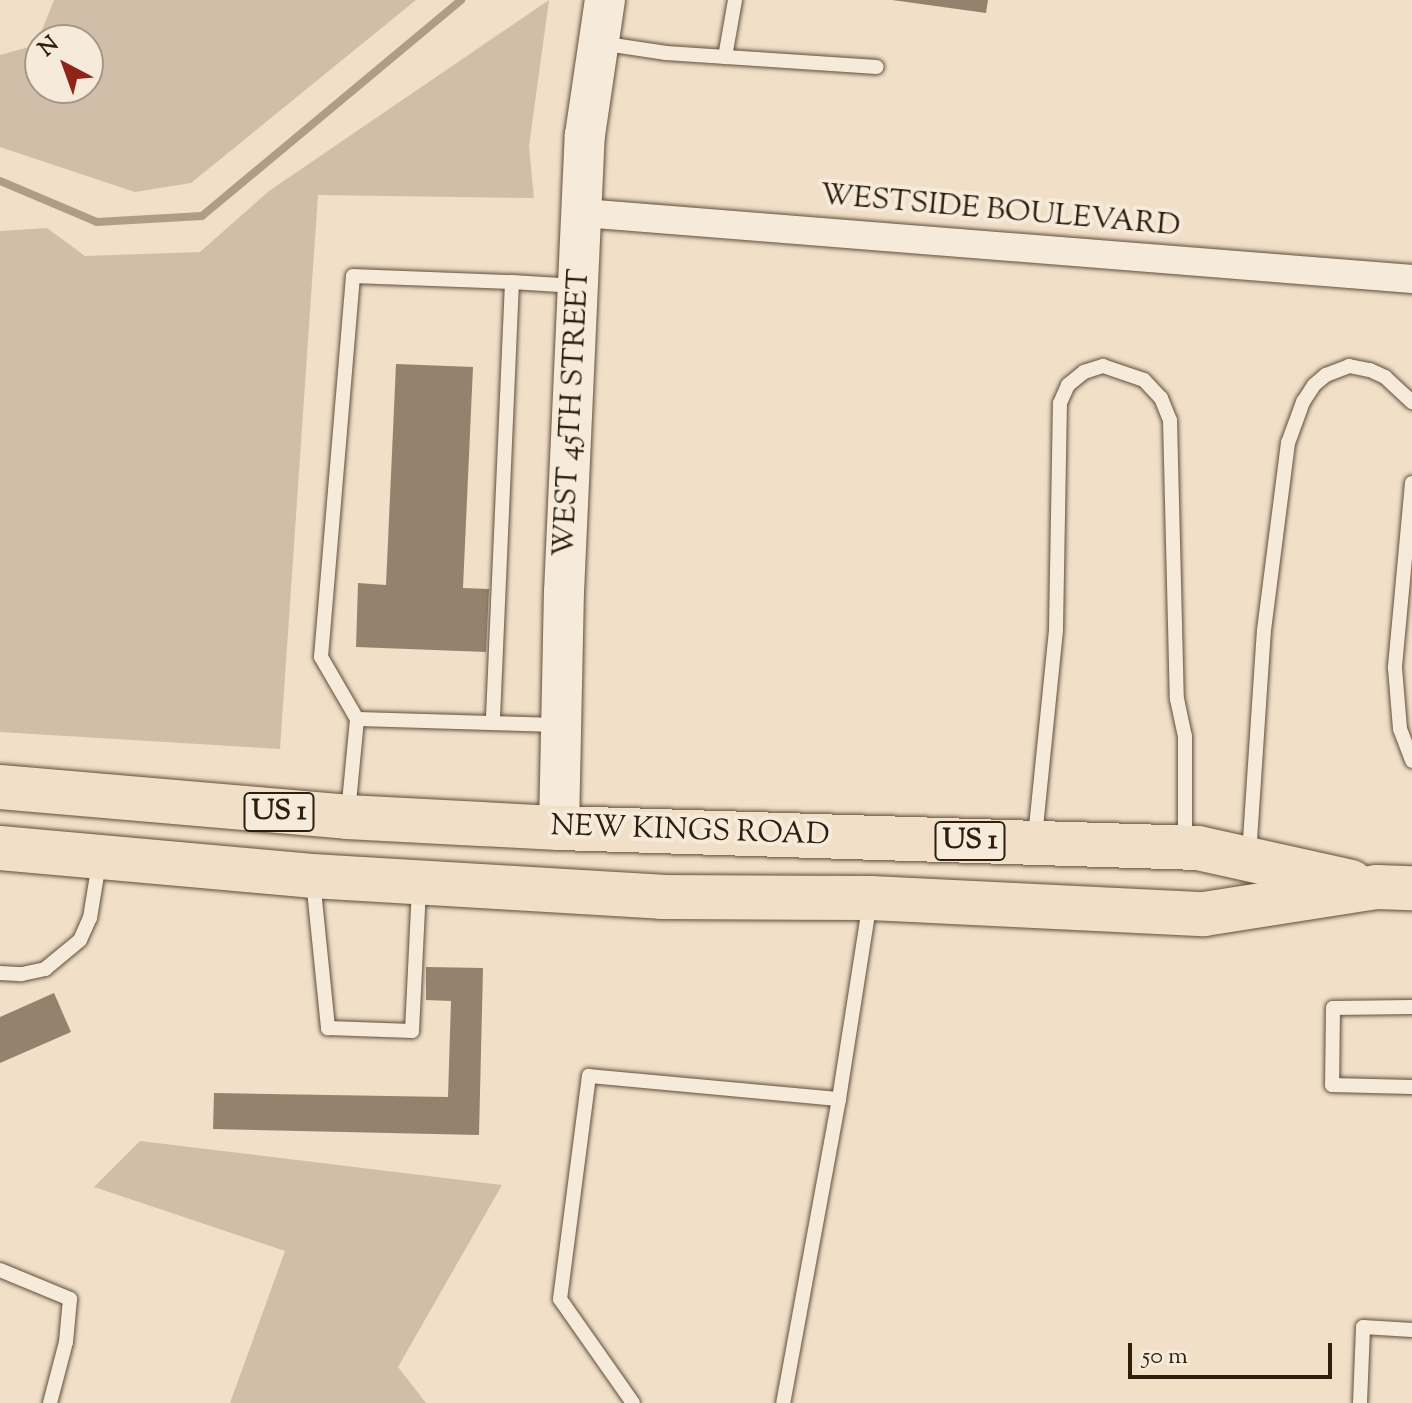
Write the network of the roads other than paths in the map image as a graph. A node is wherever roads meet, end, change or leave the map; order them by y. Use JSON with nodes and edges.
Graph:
{"nodes":[{"id":1,"x":605,"y":0,"type":"edge"},
{"id":2,"x":735,"y":0,"type":"edge"},
{"id":3,"x":599,"y":43,"type":"junction"},
{"id":4,"x":725,"y":57,"type":"junction"},
{"id":5,"x":877,"y":67,"type":"dead end"},
{"id":6,"x":583,"y":213,"type":"junction"},
{"id":7,"x":1412,"y":279,"type":"edge"},
{"id":8,"x":512,"y":282,"type":"junction"},
{"id":9,"x":578,"y":286,"type":"junction"},
{"id":10,"x":1412,"y":402,"type":"edge"},
{"id":11,"x":1412,"y":483,"type":"edge"},
{"id":12,"x":357,"y":719,"type":"junction"},
{"id":13,"x":493,"y":723,"type":"junction"},
{"id":14,"x":561,"y":725,"type":"junction"},
{"id":15,"x":1412,"y":761,"type":"edge"},
{"id":16,"x":0,"y":787,"type":"edge"},
{"id":17,"x":347,"y":817,"type":"junction"},
{"id":18,"x":559,"y":828,"type":"junction"},
{"id":19,"x":1035,"y":843,"type":"junction"},
{"id":20,"x":1185,"y":847,"type":"junction"},
{"id":21,"x":0,"y":848,"type":"edge"},
{"id":22,"x":100,"y":858,"type":"junction"},
{"id":23,"x":1249,"y":859,"type":"junction"},
{"id":24,"x":312,"y":876,"type":"junction"},
{"id":25,"x":433,"y":882,"type":"junction"},
{"id":26,"x":1394,"y":888,"type":"edge"},
{"id":27,"x":661,"y":897,"type":"junction"},
{"id":28,"x":871,"y":898,"type":"junction"},
{"id":29,"x":0,"y":973,"type":"edge"},
{"id":30,"x":1412,"y":1007,"type":"edge"},
{"id":31,"x":1412,"y":1087,"type":"edge"},
{"id":32,"x":839,"y":1099,"type":"junction"},
{"id":33,"x":0,"y":1270,"type":"edge"},
{"id":34,"x":1412,"y":1330,"type":"edge"},
{"id":35,"x":50,"y":1403,"type":"edge"},
{"id":36,"x":633,"y":1403,"type":"edge"},
{"id":37,"x":783,"y":1403,"type":"edge"},
{"id":38,"x":1360,"y":1403,"type":"edge"}],
"edges":[{"from":1,"to":3,"type":"street","name":"WEST 45TH STREET"},
{"from":2,"to":4,"type":"lane"},
{"from":3,"to":4,"type":"lane"},
{"from":3,"to":6,"type":"street","name":"WEST 45TH STREET"},
{"from":4,"to":5,"type":"lane"},
{"from":6,"to":7,"type":"street","name":"WESTSIDE BOULEVARD"},
{"from":6,"to":9,"type":"street","name":"WEST 45TH STREET"},
{"from":8,"to":9,"type":"lane"},
{"from":8,"to":12,"type":"lane"},
{"from":8,"to":13,"type":"lane"},
{"from":9,"to":14,"type":"street","name":"WEST 45TH STREET"},
{"from":10,"to":23,"type":"lane"},
{"from":11,"to":15,"type":"lane"},
{"from":12,"to":13,"type":"lane"},
{"from":12,"to":17,"type":"lane"},
{"from":13,"to":14,"type":"lane"},
{"from":14,"to":18,"type":"street","name":"WEST 45TH STREET"},
{"from":16,"to":17,"type":"highway","name":"NEW KINGS ROAD","number":"US 1"},
{"from":17,"to":18,"type":"highway","name":"NEW KINGS ROAD","number":"US 1"},
{"from":18,"to":19,"type":"highway","name":"NEW KINGS ROAD","number":"US 1"},
{"from":18,"to":25,"type":"highway"},
{"from":18,"to":27,"type":"highway"},
{"from":19,"to":20,"type":"highway","name":"NEW KINGS ROAD","number":"US 1"},
{"from":19,"to":20,"type":"lane"},
{"from":20,"to":23,"type":"highway","name":"NEW KINGS ROAD","number":"US 1"},
{"from":21,"to":22,"type":"highway","name":"NEW KINGS ROAD","number":"US 1"},
{"from":22,"to":24,"type":"highway","name":"NEW KINGS ROAD","number":"US 1"},
{"from":22,"to":29,"type":"lane"},
{"from":23,"to":26,"type":"highway","name":"NEW KINGS ROAD","number":"US 1"},
{"from":24,"to":25,"type":"highway","name":"NEW KINGS ROAD","number":"US 1"},
{"from":24,"to":25,"type":"lane"},
{"from":25,"to":27,"type":"highway","name":"NEW KINGS ROAD","number":"US 1"},
{"from":26,"to":28,"type":"highway","name":"NEW KINGS ROAD","number":"US 1"},
{"from":27,"to":28,"type":"highway","name":"NEW KINGS ROAD","number":"US 1"},
{"from":28,"to":32,"type":"lane"},
{"from":30,"to":31,"type":"lane"},
{"from":32,"to":36,"type":"lane"},
{"from":32,"to":37,"type":"lane"},
{"from":33,"to":35,"type":"lane"},
{"from":34,"to":38,"type":"lane"}]}
